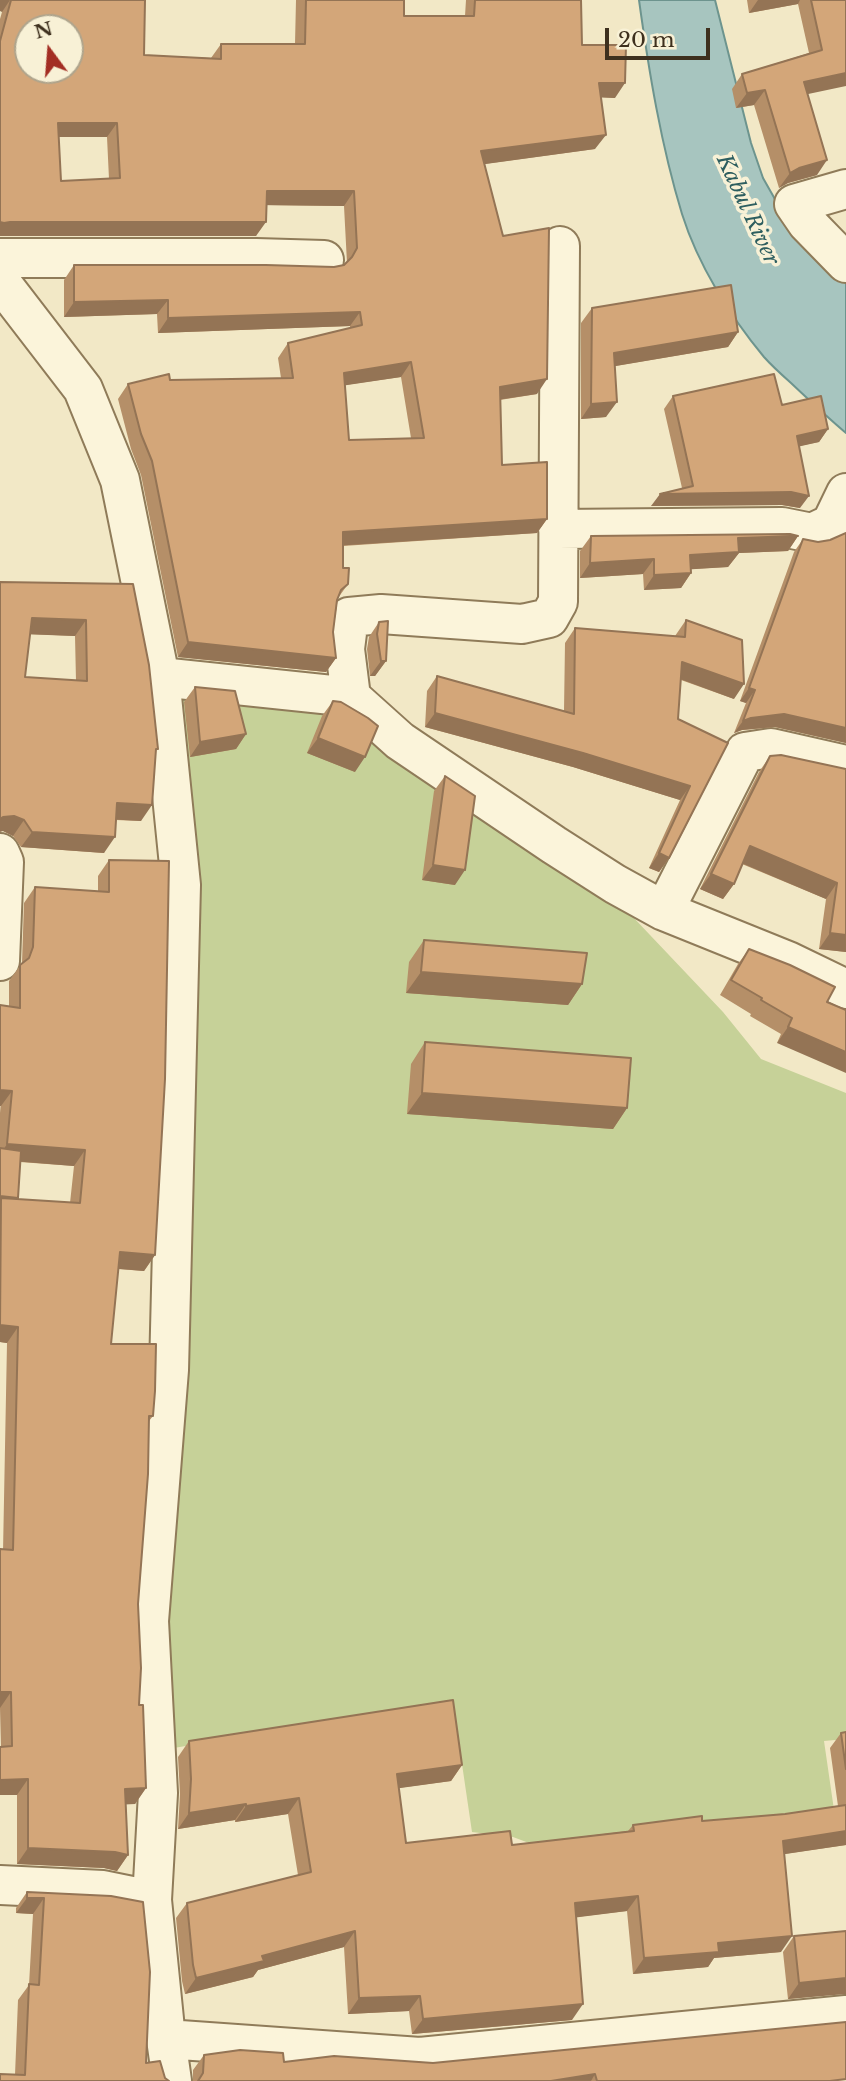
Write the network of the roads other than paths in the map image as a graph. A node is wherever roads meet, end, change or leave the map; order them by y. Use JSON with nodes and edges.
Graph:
{"nodes":[{"id":1,"x":846,"y":189,"type":"edge"},
{"id":2,"x":560,"y":246,"type":"dead end"},
{"id":3,"x":0,"y":258,"type":"edge"},
{"id":4,"x":324,"y":260,"type":"dead end"},
{"id":5,"x":846,"y":263,"type":"edge"},
{"id":6,"x":0,"y":281,"type":"edge"},
{"id":7,"x":846,"y":493,"type":"edge"},
{"id":8,"x":558,"y":529,"type":"junction"},
{"id":9,"x":160,"y":677,"type":"junction"},
{"id":10,"x":351,"y":697,"type":"junction"},
{"id":11,"x":846,"y":765,"type":"edge"},
{"id":12,"x":0,"y":853,"type":"edge"},
{"id":13,"x":664,"y":911,"type":"junction"},
{"id":14,"x":0,"y":961,"type":"edge"},
{"id":15,"x":846,"y":989,"type":"edge"},
{"id":16,"x":0,"y":1885,"type":"edge"},
{"id":17,"x":152,"y":1900,"type":"junction"},
{"id":18,"x":846,"y":2015,"type":"edge"},
{"id":19,"x":166,"y":2039,"type":"junction"},
{"id":20,"x":172,"y":2081,"type":"edge"}],
"edges":[{"from":1,"to":5,"type":"street"},
{"from":2,"to":8,"type":"street"},
{"from":3,"to":4,"type":"street"},
{"from":6,"to":9,"type":"street"},
{"from":7,"to":8,"type":"street"},
{"from":8,"to":10,"type":"street"},
{"from":9,"to":10,"type":"street"},
{"from":9,"to":17,"type":"street"},
{"from":10,"to":13,"type":"street"},
{"from":11,"to":13,"type":"street"},
{"from":12,"to":14,"type":"street"},
{"from":13,"to":15,"type":"street"},
{"from":16,"to":17,"type":"street"},
{"from":17,"to":19,"type":"street"},
{"from":18,"to":19,"type":"street"},
{"from":19,"to":20,"type":"street"}]}
